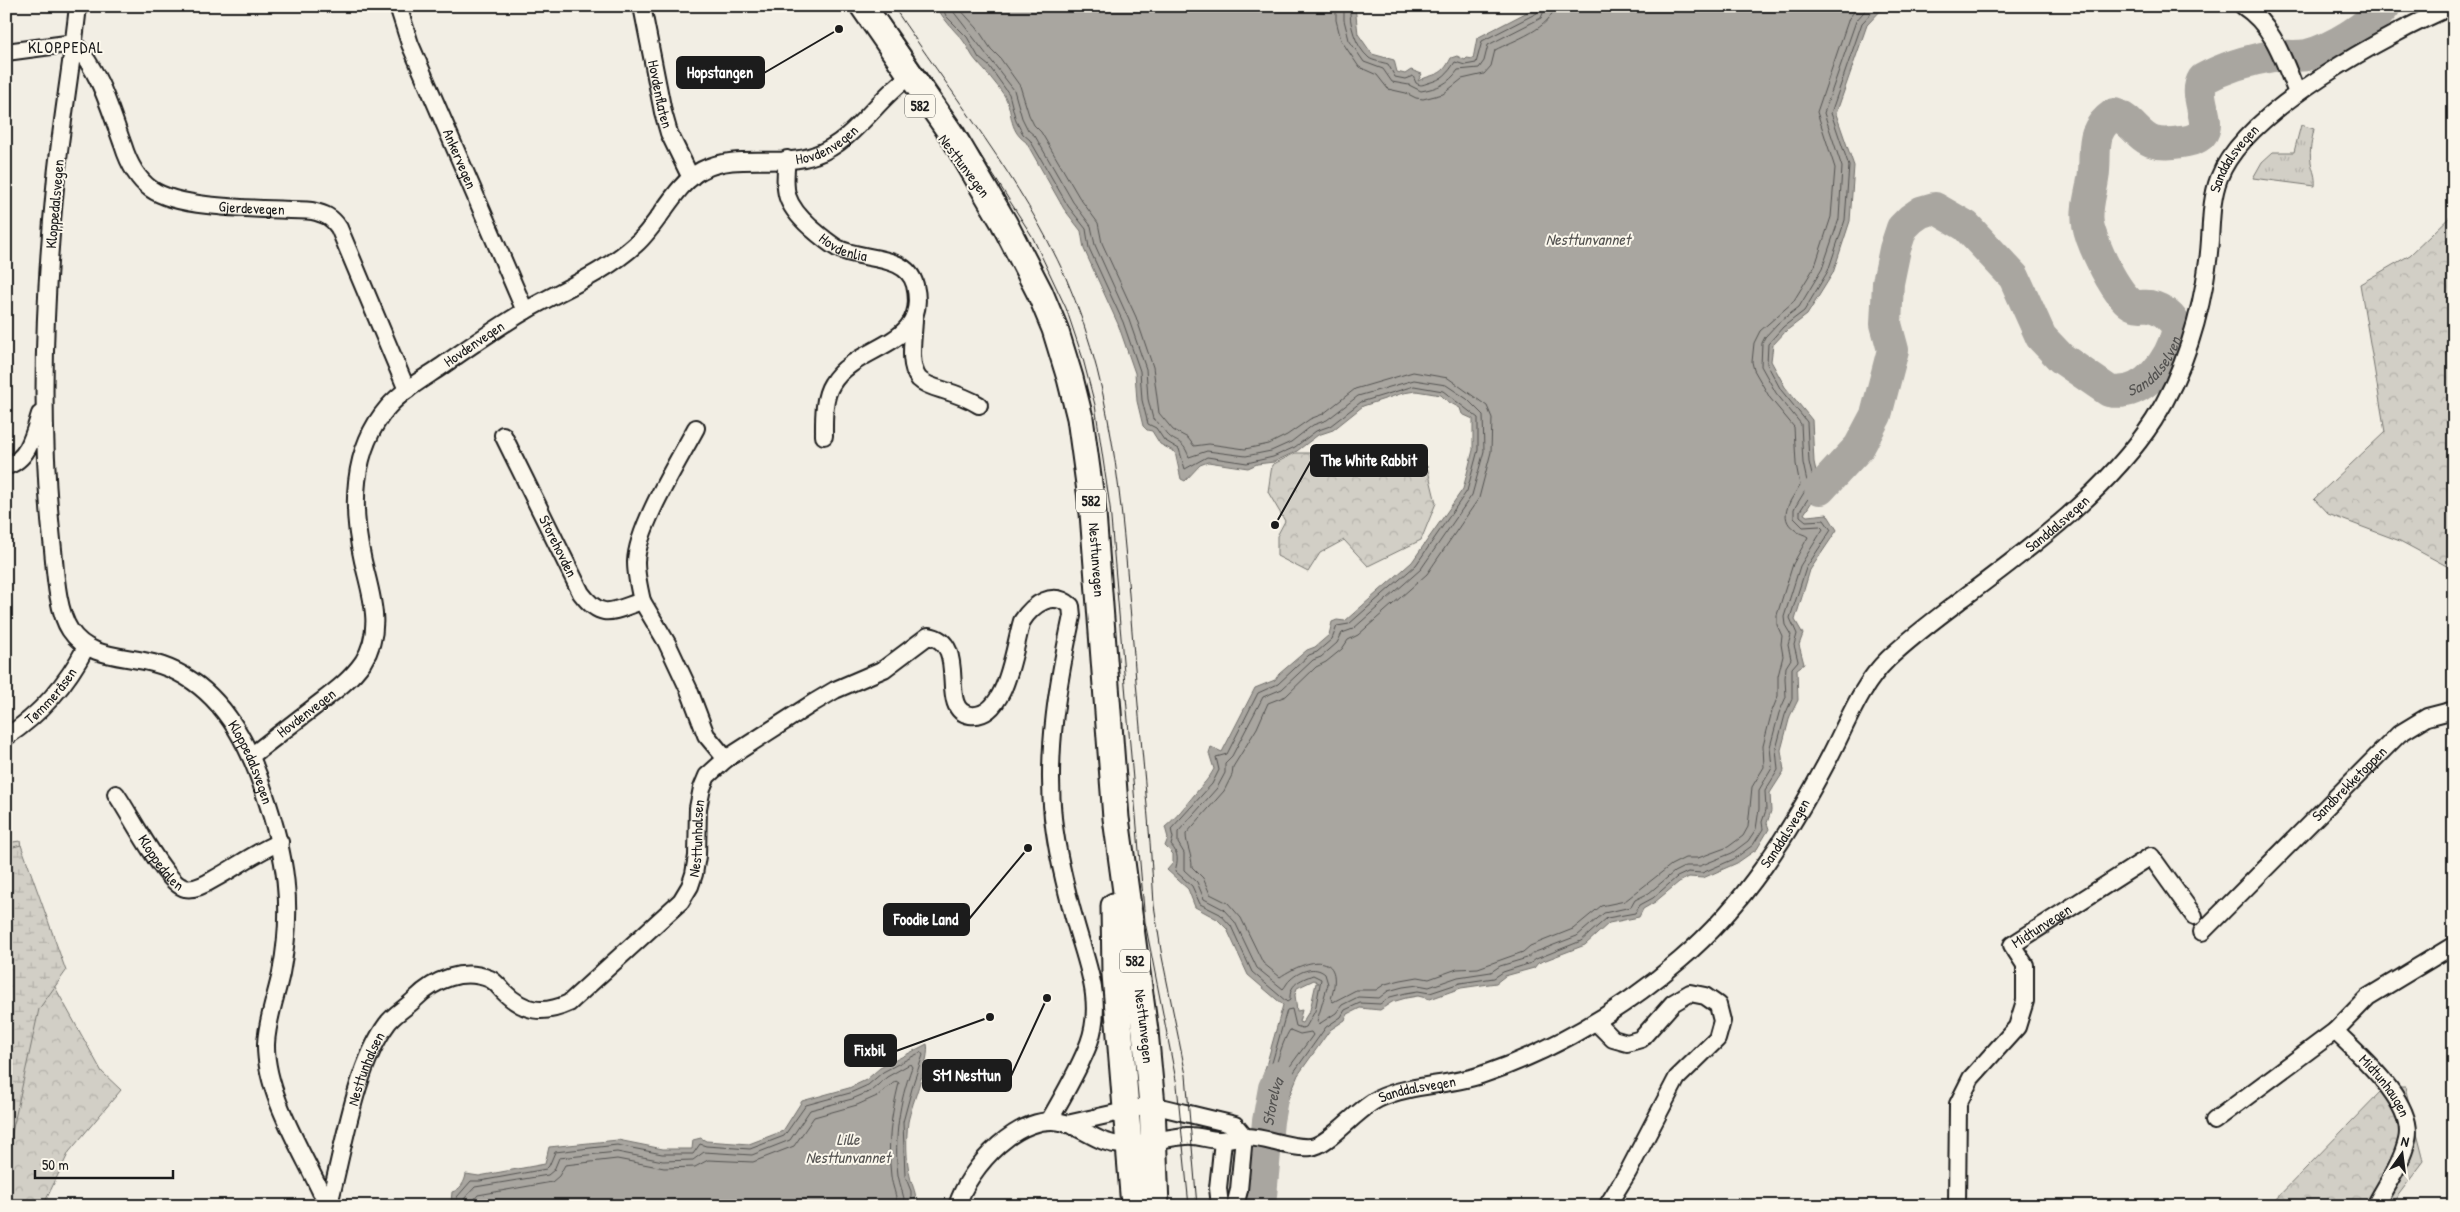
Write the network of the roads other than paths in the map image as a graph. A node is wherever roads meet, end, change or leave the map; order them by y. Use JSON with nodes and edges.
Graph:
{"nodes":[{"id":1,"x":78,"y":6,"type":"edge"},
{"id":2,"x":398,"y":6,"type":"edge"},
{"id":3,"x":642,"y":6,"type":"edge"},
{"id":4,"x":854,"y":6,"type":"edge"},
{"id":5,"x":863,"y":6,"type":"edge"},
{"id":6,"x":2453,"y":6,"type":"edge"},
{"id":7,"x":2252,"y":8,"type":"edge"},
{"id":8,"x":74,"y":43,"type":"junction"},
{"id":9,"x":6,"y":52,"type":"edge"},
{"id":10,"x":902,"y":82,"type":"junction"},
{"id":11,"x":2297,"y":93,"type":"junction"},
{"id":12,"x":787,"y":159,"type":"junction"},
{"id":13,"x":691,"y":178,"type":"junction"},
{"id":14,"x":992,"y":202,"type":"junction"},
{"id":15,"x":525,"y":311,"type":"junction"},
{"id":16,"x":914,"y":316,"type":"junction"},
{"id":17,"x":407,"y":390,"type":"junction"},
{"id":18,"x":44,"y":402,"type":"junction"},
{"id":19,"x":979,"y":405,"type":"dead end"},
{"id":20,"x":696,"y":428,"type":"dead end"},
{"id":21,"x":503,"y":435,"type":"dead end"},
{"id":22,"x":824,"y":436,"type":"dead end"},
{"id":23,"x":6,"y":466,"type":"edge"},
{"id":24,"x":642,"y":600,"type":"junction"},
{"id":25,"x":86,"y":647,"type":"junction"},
{"id":26,"x":2454,"y":710,"type":"edge"},
{"id":27,"x":6,"y":737,"type":"edge"},
{"id":28,"x":251,"y":756,"type":"junction"},
{"id":29,"x":726,"y":759,"type":"junction"},
{"id":30,"x":116,"y":794,"type":"dead end"},
{"id":31,"x":1116,"y":818,"type":"junction"},
{"id":32,"x":280,"y":842,"type":"junction"},
{"id":33,"x":2194,"y":916,"type":"dead end"},
{"id":34,"x":2202,"y":932,"type":"dead end"},
{"id":35,"x":2454,"y":945,"type":"edge"},
{"id":36,"x":1597,"y":1023,"type":"junction"},
{"id":37,"x":2336,"y":1031,"type":"junction"},
{"id":38,"x":1152,"y":1105,"type":"junction"},
{"id":39,"x":1127,"y":1110,"type":"junction"},
{"id":40,"x":1049,"y":1121,"type":"junction"},
{"id":41,"x":2214,"y":1121,"type":"dead end"},
{"id":42,"x":1067,"y":1124,"type":"junction"},
{"id":43,"x":1248,"y":1137,"type":"junction"},
{"id":44,"x":1223,"y":1141,"type":"junction"},
{"id":45,"x":1153,"y":1142,"type":"junction"},
{"id":46,"x":1129,"y":1146,"type":"junction"},
{"id":47,"x":330,"y":1201,"type":"edge"},
{"id":48,"x":957,"y":1206,"type":"edge"},
{"id":49,"x":1134,"y":1206,"type":"edge"},
{"id":50,"x":1156,"y":1206,"type":"edge"},
{"id":51,"x":1220,"y":1206,"type":"edge"},
{"id":52,"x":1235,"y":1206,"type":"edge"},
{"id":53,"x":1607,"y":1206,"type":"edge"},
{"id":54,"x":1957,"y":1206,"type":"edge"},
{"id":55,"x":2375,"y":1206,"type":"edge"}],
"edges":[{"from":1,"to":8,"type":"street","name":"Kloppedalsvegen"},
{"from":2,"to":15,"type":"street","name":"Ankervegen"},
{"from":3,"to":13,"type":"street","name":"Hovdenflaten"},
{"from":4,"to":10,"type":"main road","name":"Nesttunvegen","number":"582"},
{"from":5,"to":14,"type":"main road","name":"Nesttunvegen","number":"582"},
{"from":6,"to":11,"type":"street","name":"Sanddalsvegen"},
{"from":7,"to":11,"type":"street"},
{"from":8,"to":9,"type":"street"},
{"from":8,"to":17,"type":"street","name":"Gjerdevegen"},
{"from":8,"to":18,"type":"street","name":"Kloppedalsvegen"},
{"from":10,"to":12,"type":"street","name":"Hovdenvegen"},
{"from":10,"to":14,"type":"main road","name":"Nesttunvegen","number":"582"},
{"from":11,"to":36,"type":"street","name":"Sanddalsvegen"},
{"from":12,"to":13,"type":"street","name":"Hovdenvegen"},
{"from":12,"to":16,"type":"street","name":"Hovdenlia"},
{"from":13,"to":15,"type":"street","name":"Hovdenvegen"},
{"from":14,"to":31,"type":"main road","name":"Nesttunvegen","number":"582"},
{"from":15,"to":17,"type":"street","name":"Hovdenvegen"},
{"from":16,"to":19,"type":"street","name":"Hovdenlia"},
{"from":16,"to":22,"type":"street"},
{"from":17,"to":28,"type":"street","name":"Hovdenvegen"},
{"from":18,"to":23,"type":"street","name":"Kloppedalsvegen"},
{"from":18,"to":25,"type":"street","name":"Kloppedalsvegen"},
{"from":20,"to":24,"type":"street"},
{"from":21,"to":24,"type":"street","name":"Storehovden"},
{"from":24,"to":29,"type":"street"},
{"from":25,"to":27,"type":"street","name":"Tømmeråsen"},
{"from":25,"to":28,"type":"street","name":"Kloppedalsvegen"},
{"from":26,"to":34,"type":"street","name":"Sandbrekketoppen"},
{"from":28,"to":32,"type":"street","name":"Kloppedalsvegen"},
{"from":29,"to":40,"type":"street","name":"Nesttunhalsen"},
{"from":29,"to":47,"type":"street","name":"Nesttunhalsen"},
{"from":30,"to":32,"type":"street","name":"Kloppedalen"},
{"from":31,"to":38,"type":"main road","name":"Nesttunvegen","number":"582"},
{"from":31,"to":39,"type":"main road","name":"Nesttunvegen","number":"582"},
{"from":32,"to":47,"type":"street","name":"Kloppedalsvegen"},
{"from":33,"to":54,"type":"street","name":"Midtunvegen"},
{"from":35,"to":37,"type":"street"},
{"from":36,"to":43,"type":"street","name":"Sanddalsvegen"},
{"from":36,"to":53,"type":"street"},
{"from":37,"to":41,"type":"street"},
{"from":37,"to":55,"type":"street","name":"Midtunhaugen"},
{"from":38,"to":39,"type":"street"},
{"from":38,"to":43,"type":"street","name":"Sanddalsvegen"},
{"from":38,"to":45,"type":"main road","name":"Nesttunvegen","number":"582"},
{"from":39,"to":42,"type":"street"},
{"from":39,"to":46,"type":"main road","name":"Nesttunvegen","number":"582"},
{"from":40,"to":42,"type":"street"},
{"from":40,"to":48,"type":"street"},
{"from":42,"to":46,"type":"street","name":"Sanddalsvegen"},
{"from":43,"to":44,"type":"street","name":"Sanddalsvegen"},
{"from":43,"to":52,"type":"street"},
{"from":44,"to":45,"type":"street","name":"Sanddalsvegen"},
{"from":44,"to":51,"type":"street"},
{"from":45,"to":46,"type":"street","name":"Sanddalsvegen"},
{"from":45,"to":50,"type":"main road","name":"Nesttunvegen","number":"582"},
{"from":46,"to":49,"type":"main road","name":"Nesttunvegen","number":"582"}]}
